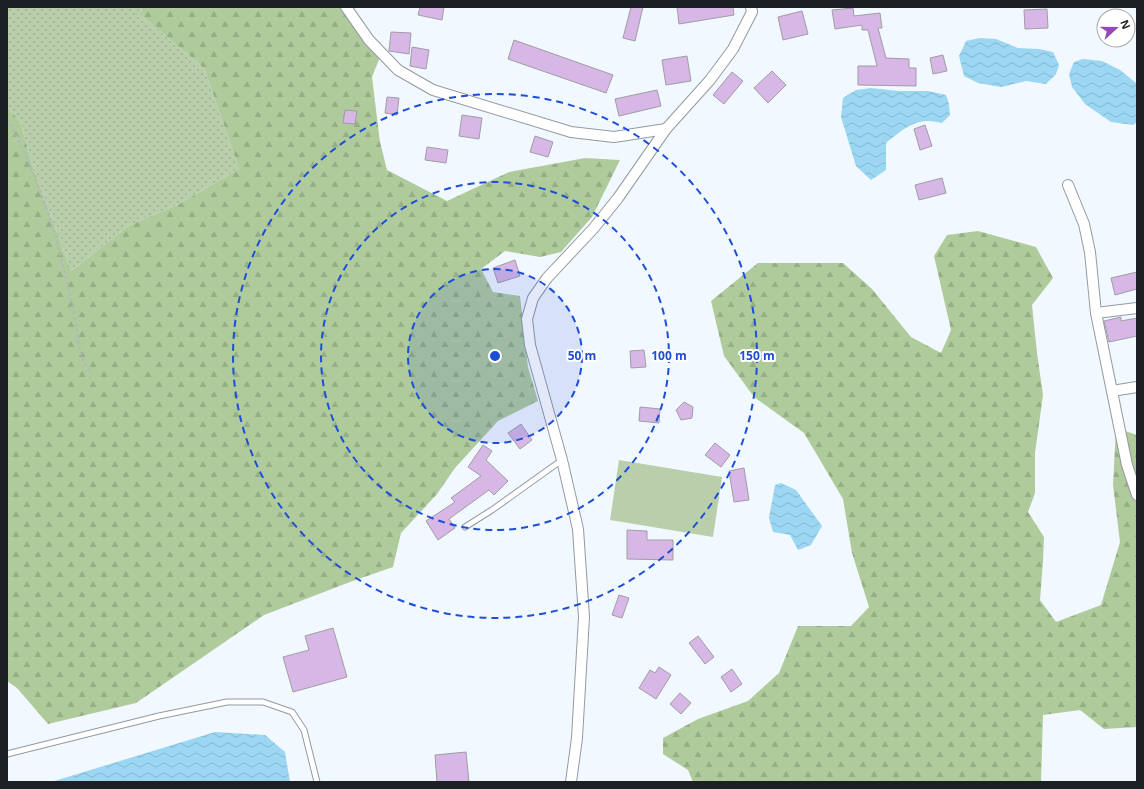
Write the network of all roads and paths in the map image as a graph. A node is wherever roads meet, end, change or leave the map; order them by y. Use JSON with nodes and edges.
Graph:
{"nodes":[{"id":1,"x":346,"y":7,"type":"edge"},
{"id":2,"x":751,"y":7,"type":"edge"},
{"id":3,"x":7,"y":119,"type":"edge"},
{"id":4,"x":666,"y":129,"type":"junction"},
{"id":5,"x":1068,"y":185,"type":"dead end"},
{"id":6,"x":1137,"y":308,"type":"edge"},
{"id":7,"x":1096,"y":313,"type":"junction"},
{"id":8,"x":93,"y":374,"type":"dead end"},
{"id":9,"x":1137,"y":387,"type":"edge"},
{"id":10,"x":1112,"y":391,"type":"junction"},
{"id":11,"x":562,"y":460,"type":"junction"},
{"id":12,"x":1137,"y":495,"type":"edge"},
{"id":13,"x":465,"y":527,"type":"dead end"},
{"id":14,"x":7,"y":754,"type":"edge"},
{"id":15,"x":317,"y":782,"type":"edge"},
{"id":16,"x":572,"y":782,"type":"edge"}],
"edges":[{"from":1,"to":4,"type":"street"},
{"from":2,"to":4,"type":"street"},
{"from":3,"to":8,"type":"path"},
{"from":4,"to":11,"type":"street"},
{"from":5,"to":7,"type":"street"},
{"from":6,"to":7,"type":"street"},
{"from":7,"to":10,"type":"street"},
{"from":9,"to":10,"type":"street"},
{"from":10,"to":12,"type":"street"},
{"from":11,"to":13,"type":"lane"},
{"from":11,"to":16,"type":"street"},
{"from":14,"to":15,"type":"lane"}]}
